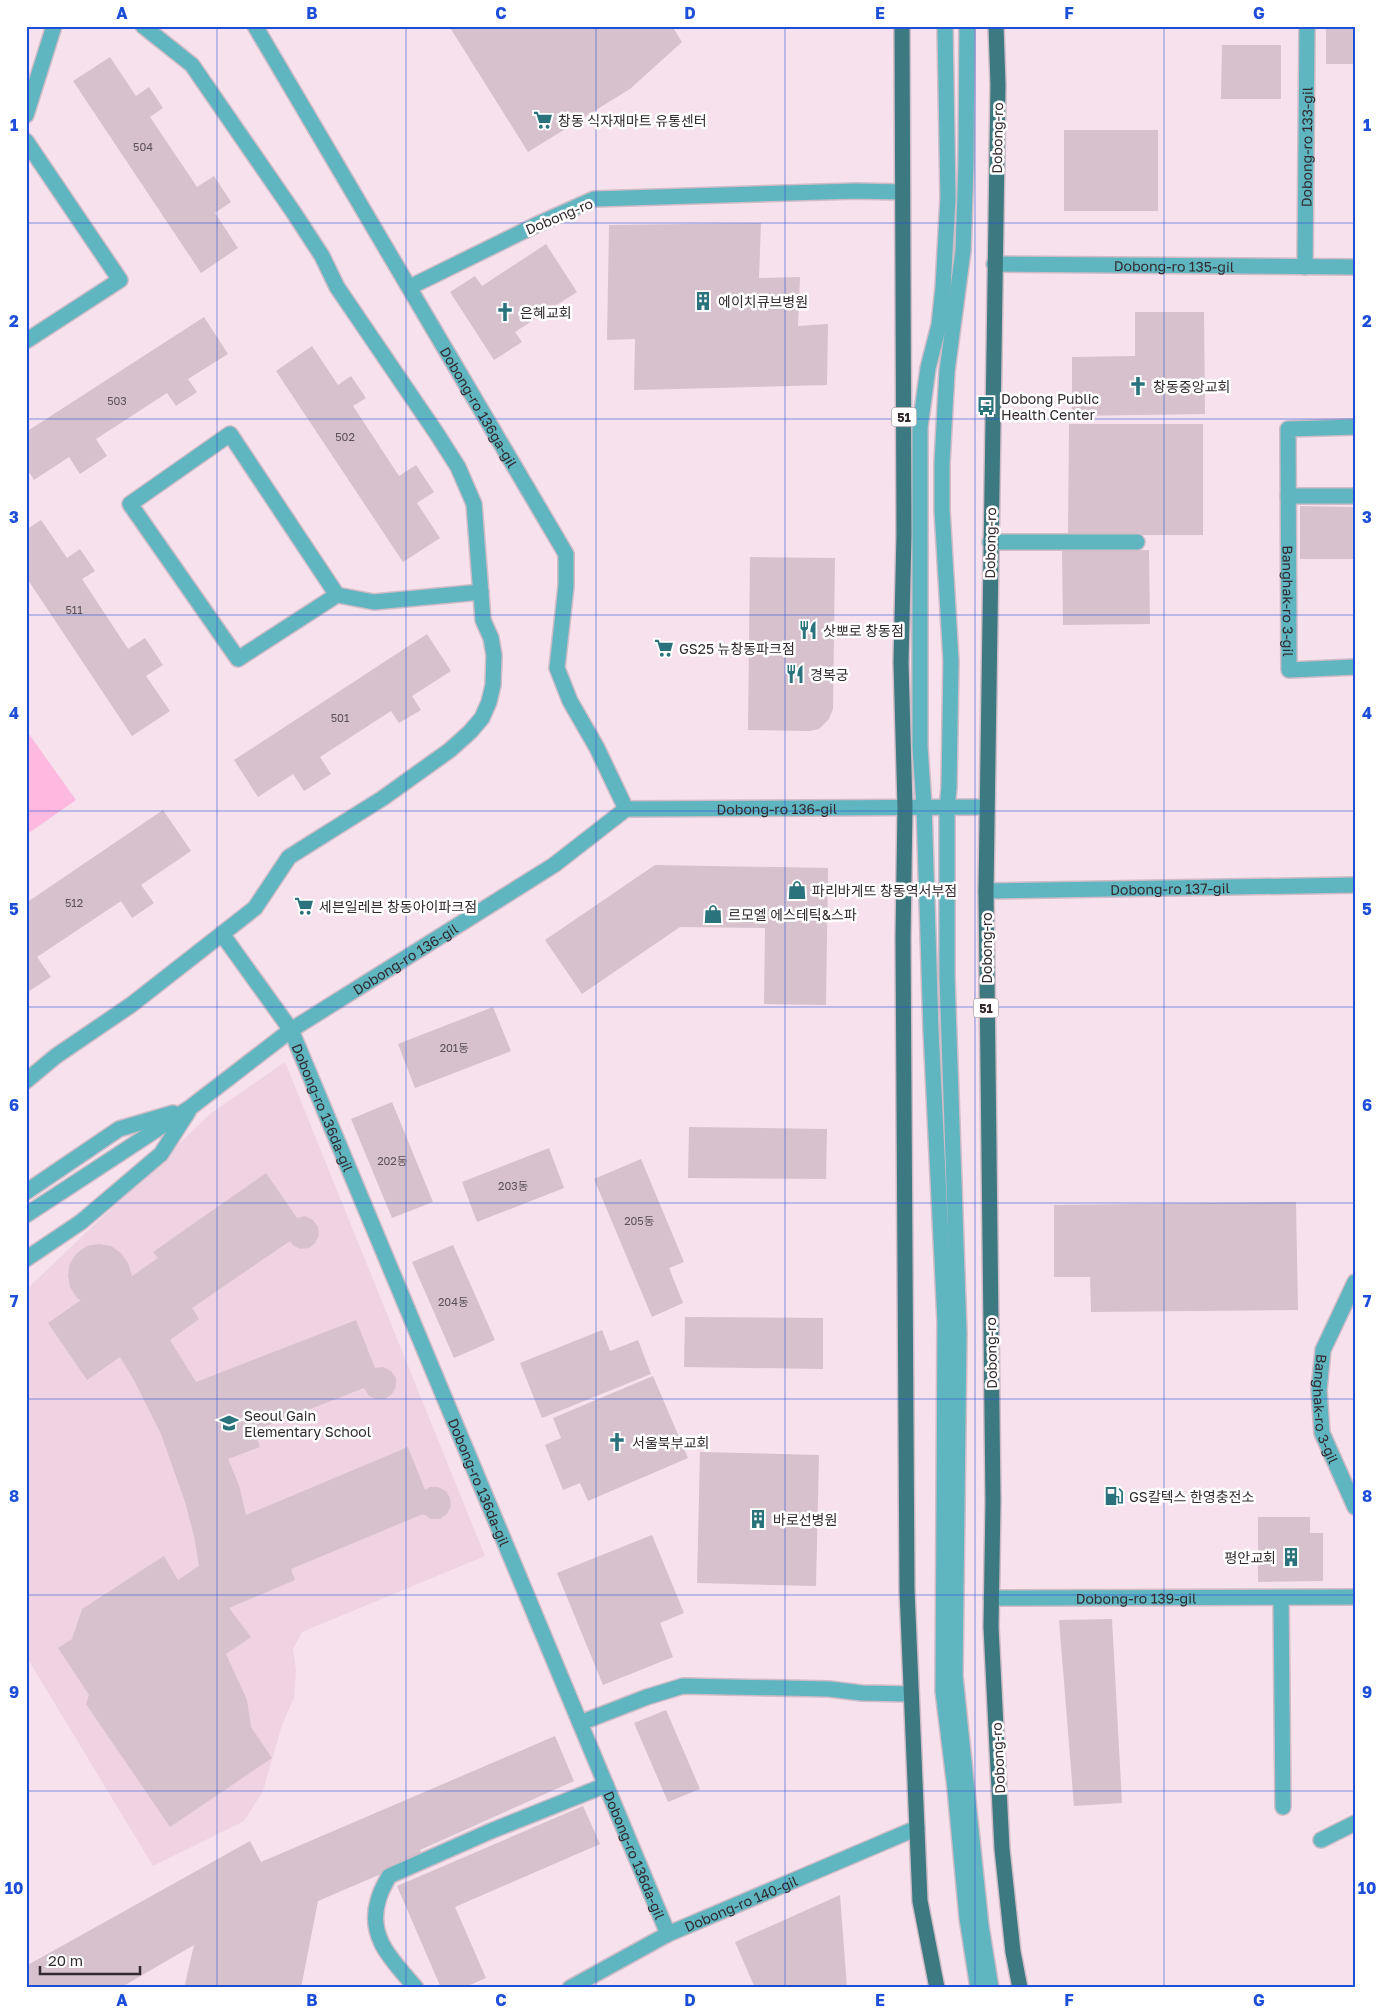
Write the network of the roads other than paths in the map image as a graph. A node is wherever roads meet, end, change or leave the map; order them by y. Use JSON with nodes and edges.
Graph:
{"nodes":[{"id":1,"x":54,"y":26,"type":"edge"},
{"id":2,"x":144,"y":26,"type":"edge"},
{"id":3,"x":256,"y":26,"type":"edge"},
{"id":4,"x":902,"y":26,"type":"edge"},
{"id":5,"x":945,"y":26,"type":"edge"},
{"id":6,"x":967,"y":26,"type":"edge"},
{"id":7,"x":996,"y":26,"type":"edge"},
{"id":8,"x":1306,"y":26,"type":"edge"},
{"id":9,"x":26,"y":115,"type":"edge"},
{"id":10,"x":26,"y":140,"type":"edge"},
{"id":11,"x":902,"y":192,"type":"junction"},
{"id":12,"x":994,"y":264,"type":"junction"},
{"id":13,"x":1305,"y":267,"type":"junction"},
{"id":14,"x":1355,"y":267,"type":"edge"},
{"id":15,"x":410,"y":288,"type":"junction"},
{"id":16,"x":26,"y":341,"type":"edge"},
{"id":17,"x":1355,"y":427,"type":"edge"},
{"id":18,"x":1288,"y":496,"type":"junction"},
{"id":19,"x":1355,"y":496,"type":"edge"},
{"id":20,"x":990,"y":542,"type":"junction"},
{"id":21,"x":1137,"y":542,"type":"dead end"},
{"id":22,"x":481,"y":592,"type":"junction"},
{"id":23,"x":337,"y":596,"type":"junction"},
{"id":24,"x":1355,"y":667,"type":"edge"},
{"id":25,"x":924,"y":806,"type":"junction"},
{"id":26,"x":904,"y":807,"type":"junction"},
{"id":27,"x":947,"y":807,"type":"junction"},
{"id":28,"x":986,"y":807,"type":"junction"},
{"id":29,"x":626,"y":808,"type":"junction"},
{"id":30,"x":1355,"y":885,"type":"edge"},
{"id":31,"x":986,"y":890,"type":"junction"},
{"id":32,"x":222,"y":934,"type":"junction"},
{"id":33,"x":291,"y":1030,"type":"junction"},
{"id":34,"x":26,"y":1081,"type":"edge"},
{"id":35,"x":191,"y":1108,"type":"junction"},
{"id":36,"x":26,"y":1192,"type":"edge"},
{"id":37,"x":26,"y":1215,"type":"edge"},
{"id":38,"x":26,"y":1259,"type":"edge"},
{"id":39,"x":1355,"y":1282,"type":"edge"},
{"id":40,"x":1355,"y":1507,"type":"edge"},
{"id":41,"x":1355,"y":1597,"type":"edge"},
{"id":42,"x":991,"y":1598,"type":"junction"},
{"id":43,"x":1281,"y":1598,"type":"junction"},
{"id":44,"x":911,"y":1694,"type":"junction"},
{"id":45,"x":580,"y":1723,"type":"junction"},
{"id":46,"x":606,"y":1785,"type":"junction"},
{"id":47,"x":1283,"y":1807,"type":"dead end"},
{"id":48,"x":1355,"y":1824,"type":"edge"},
{"id":49,"x":917,"y":1828,"type":"junction"},
{"id":50,"x":1321,"y":1840,"type":"dead end"},
{"id":51,"x":668,"y":1934,"type":"junction"},
{"id":52,"x":416,"y":1988,"type":"edge"},
{"id":53,"x":570,"y":1988,"type":"edge"},
{"id":54,"x":938,"y":1988,"type":"edge"},
{"id":55,"x":978,"y":1988,"type":"edge"},
{"id":56,"x":991,"y":1988,"type":"edge"},
{"id":57,"x":1020,"y":1988,"type":"edge"}],
"edges":[{"from":1,"to":9,"type":"street"},
{"from":2,"to":22,"type":"street"},
{"from":3,"to":15,"type":"street","name":"Dobong-ro 136ga-gil"},
{"from":4,"to":11,"type":"main road","number":"51"},
{"from":5,"to":25,"type":"street"},
{"from":6,"to":27,"type":"street"},
{"from":7,"to":12,"type":"main road","name":"Dobong-ro","number":"51"},
{"from":8,"to":13,"type":"street","name":"Dobong-ro 133-gil"},
{"from":10,"to":16,"type":"street"},
{"from":11,"to":15,"type":"street","name":"Dobong-ro"},
{"from":11,"to":26,"type":"main road","number":"51"},
{"from":12,"to":13,"type":"street","name":"Dobong-ro 135-gil"},
{"from":12,"to":20,"type":"main road","name":"Dobong-ro","number":"51"},
{"from":13,"to":14,"type":"street","name":"Dobong-ro 135-gil"},
{"from":15,"to":29,"type":"street","name":"Dobong-ro 136ga-gil"},
{"from":17,"to":18,"type":"street","name":"Banghak-ro 3-gil"},
{"from":18,"to":19,"type":"street"},
{"from":18,"to":24,"type":"street","name":"Banghak-ro 3-gil"},
{"from":20,"to":21,"type":"street"},
{"from":20,"to":28,"type":"main road","name":"Dobong-ro","number":"51"},
{"from":22,"to":23,"type":"street"},
{"from":22,"to":32,"type":"street"},
{"from":23,"to":23,"type":"street"},
{"from":25,"to":26,"type":"street","name":"Dobong-ro 136-gil"},
{"from":25,"to":27,"type":"street","name":"Dobong-ro 136-gil"},
{"from":25,"to":55,"type":"street"},
{"from":26,"to":29,"type":"street","name":"Dobong-ro 136-gil"},
{"from":26,"to":44,"type":"main road","number":"51"},
{"from":27,"to":28,"type":"street","name":"Dobong-ro 136-gil"},
{"from":27,"to":56,"type":"street"},
{"from":28,"to":31,"type":"main road","name":"Dobong-ro","number":"51"},
{"from":29,"to":33,"type":"street","name":"Dobong-ro 136-gil"},
{"from":30,"to":31,"type":"street","name":"Dobong-ro 137-gil"},
{"from":31,"to":42,"type":"main road","name":"Dobong-ro","number":"51"},
{"from":32,"to":33,"type":"street","name":"Dobong-ro 136da-gil"},
{"from":32,"to":34,"type":"street"},
{"from":33,"to":35,"type":"street","name":"Dobong-ro 136-gil"},
{"from":33,"to":45,"type":"street","name":"Dobong-ro 136da-gil"},
{"from":35,"to":36,"type":"street"},
{"from":35,"to":37,"type":"street","name":"Dobong-ro 136-gil"},
{"from":35,"to":38,"type":"street"},
{"from":39,"to":40,"type":"street","name":"Banghak-ro 3-gil"},
{"from":41,"to":43,"type":"street","name":"Dobong-ro 139-gil"},
{"from":42,"to":43,"type":"street","name":"Dobong-ro 139-gil"},
{"from":42,"to":57,"type":"main road","name":"Dobong-ro","number":"51"},
{"from":43,"to":47,"type":"street"},
{"from":44,"to":45,"type":"street"},
{"from":44,"to":49,"type":"main road","number":"51"},
{"from":45,"to":46,"type":"street","name":"Dobong-ro 136da-gil"},
{"from":46,"to":51,"type":"street","name":"Dobong-ro 136da-gil"},
{"from":46,"to":52,"type":"street"},
{"from":48,"to":50,"type":"street"},
{"from":49,"to":51,"type":"street","name":"Dobong-ro 140-gil"},
{"from":49,"to":54,"type":"main road","number":"51"},
{"from":51,"to":53,"type":"street","name":"Dobong-ro 140-gil"}]}
